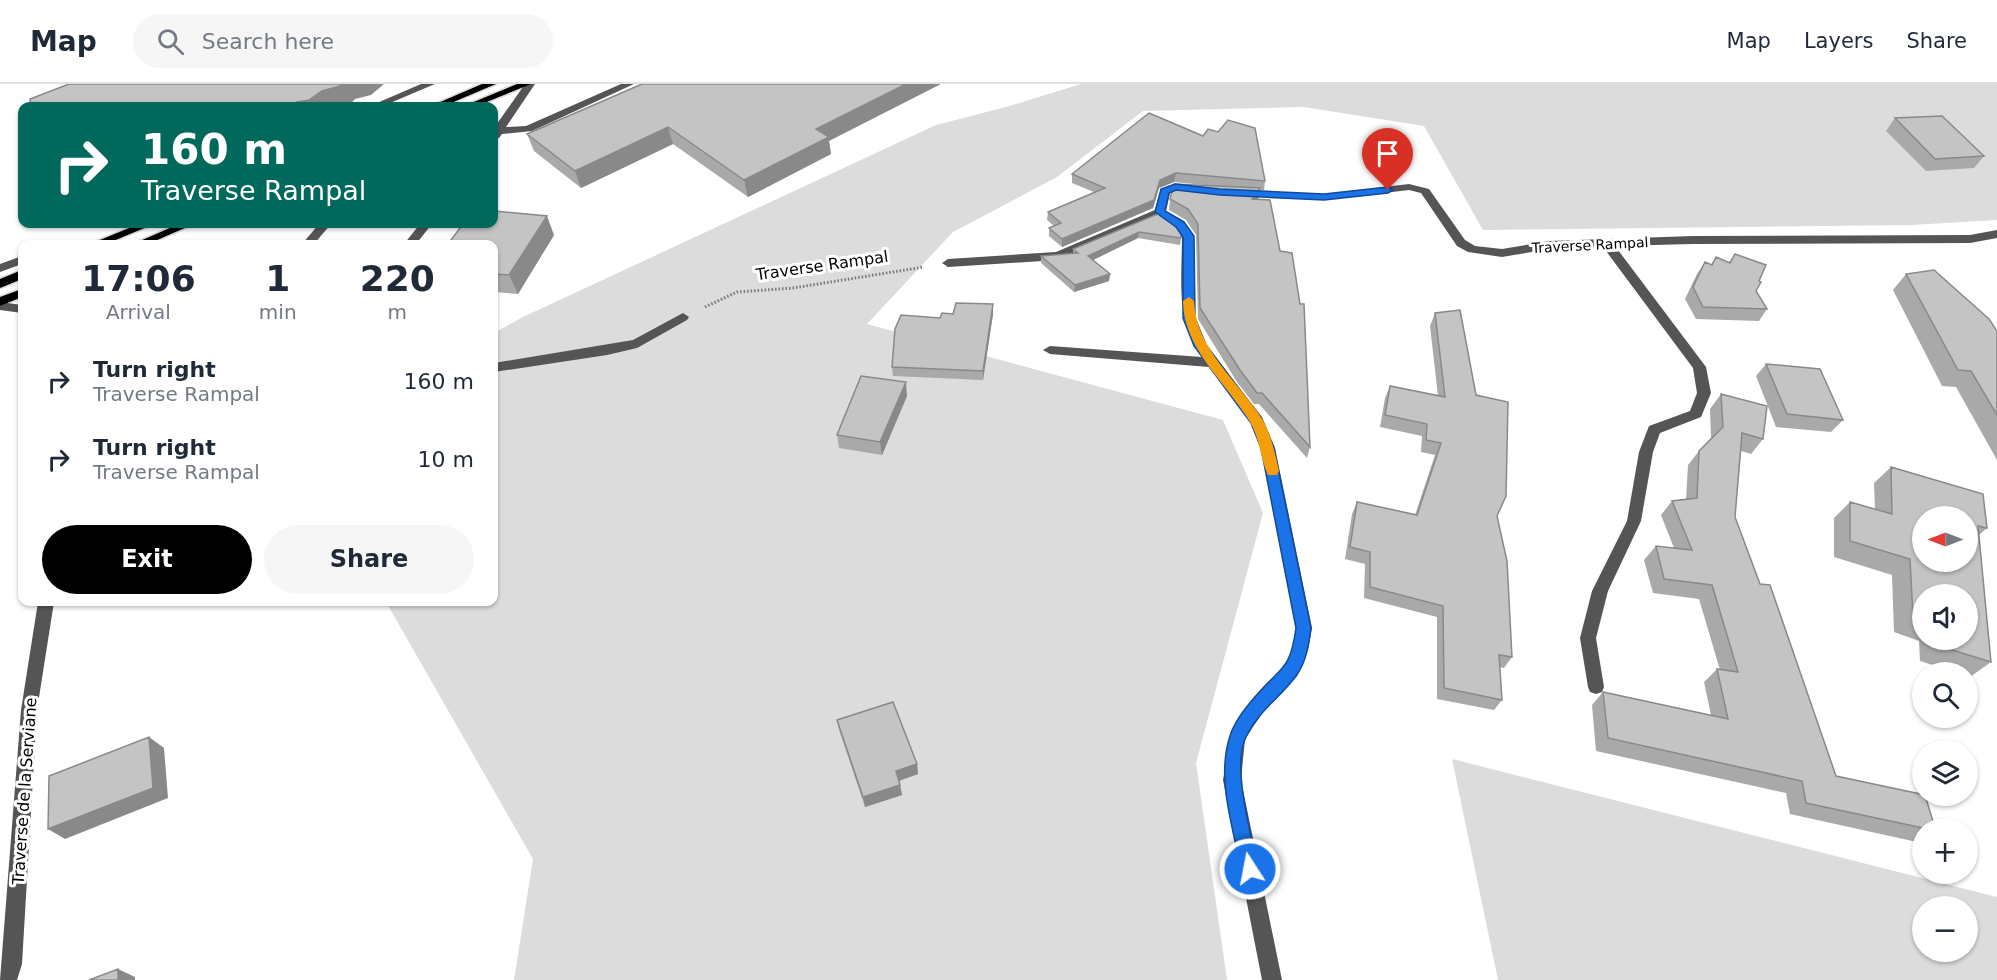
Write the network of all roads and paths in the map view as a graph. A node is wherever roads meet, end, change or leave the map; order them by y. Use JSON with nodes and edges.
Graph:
{"nodes":[{"id":1,"x":430,"y":84,"type":"edge"},
{"id":2,"x":491,"y":84,"type":"edge"},
{"id":3,"x":528,"y":84,"type":"edge"},
{"id":4,"x":629,"y":84,"type":"edge"},
{"id":5,"x":385,"y":102,"type":"edge"},
{"id":6,"x":446,"y":102,"type":"edge"},
{"id":7,"x":480,"y":102,"type":"edge"},
{"id":8,"x":498,"y":129,"type":"edge"},
{"id":9,"x":498,"y":134,"type":"edge"},
{"id":10,"x":1209,"y":191,"type":"edge"},
{"id":11,"x":1231,"y":193,"type":"edge"},
{"id":12,"x":1160,"y":212,"type":"junction"},
{"id":13,"x":138,"y":228,"type":"edge"},
{"id":14,"x":178,"y":228,"type":"edge"},
{"id":15,"x":322,"y":228,"type":"edge"},
{"id":16,"x":423,"y":228,"type":"edge"},
{"id":17,"x":1997,"y":234,"type":"edge"},
{"id":18,"x":106,"y":240,"type":"edge"},
{"id":19,"x":149,"y":240,"type":"edge"},
{"id":20,"x":311,"y":240,"type":"edge"},
{"id":21,"x":413,"y":240,"type":"edge"},
{"id":22,"x":1607,"y":244,"type":"junction"},
{"id":23,"x":18,"y":261,"type":"edge"},
{"id":24,"x":948,"y":263,"type":"joint"},
{"id":25,"x":0,"y":268,"type":"edge"},
{"id":26,"x":18,"y":276,"type":"edge"},
{"id":27,"x":0,"y":284,"type":"edge"},
{"id":28,"x":18,"y":295,"type":"edge"},
{"id":29,"x":0,"y":304,"type":"edge"},
{"id":30,"x":18,"y":308,"type":"edge"},
{"id":31,"x":683,"y":317,"type":"joint"},
{"id":32,"x":1050,"y":350,"type":"dead end"},
{"id":33,"x":1214,"y":363,"type":"junction"},
{"id":34,"x":498,"y":367,"type":"edge"},
{"id":35,"x":45,"y":606,"type":"edge"},
{"id":36,"x":1596,"y":687,"type":"dead end"},
{"id":37,"x":7,"y":980,"type":"edge"},
{"id":38,"x":1272,"y":980,"type":"edge"}],
"edges":[{"from":1,"to":5,"type":"street"},
{"from":2,"to":6,"type":"main road"},
{"from":3,"to":7,"type":"main road"},
{"from":3,"to":8,"type":"street"},
{"from":4,"to":9,"type":"street"},
{"from":10,"to":12,"type":"street"},
{"from":11,"to":22,"type":"street","name":"Traverse Rampal"},
{"from":12,"to":24,"type":"street"},
{"from":12,"to":33,"type":"street"},
{"from":13,"to":18,"type":"main road"},
{"from":14,"to":19,"type":"main road"},
{"from":15,"to":20,"type":"street"},
{"from":16,"to":21,"type":"street"},
{"from":17,"to":22,"type":"street","name":"Traverse Rampal"},
{"from":22,"to":36,"type":"street"},
{"from":23,"to":25,"type":"street"},
{"from":24,"to":31,"type":"path","name":"Traverse Rampal"},
{"from":26,"to":27,"type":"main road"},
{"from":28,"to":29,"type":"main road"},
{"from":29,"to":30,"type":"street"},
{"from":31,"to":34,"type":"street"},
{"from":32,"to":33,"type":"street"},
{"from":33,"to":38,"type":"street"},
{"from":35,"to":37,"type":"street","name":"Traverse de la Serviane"}]}
